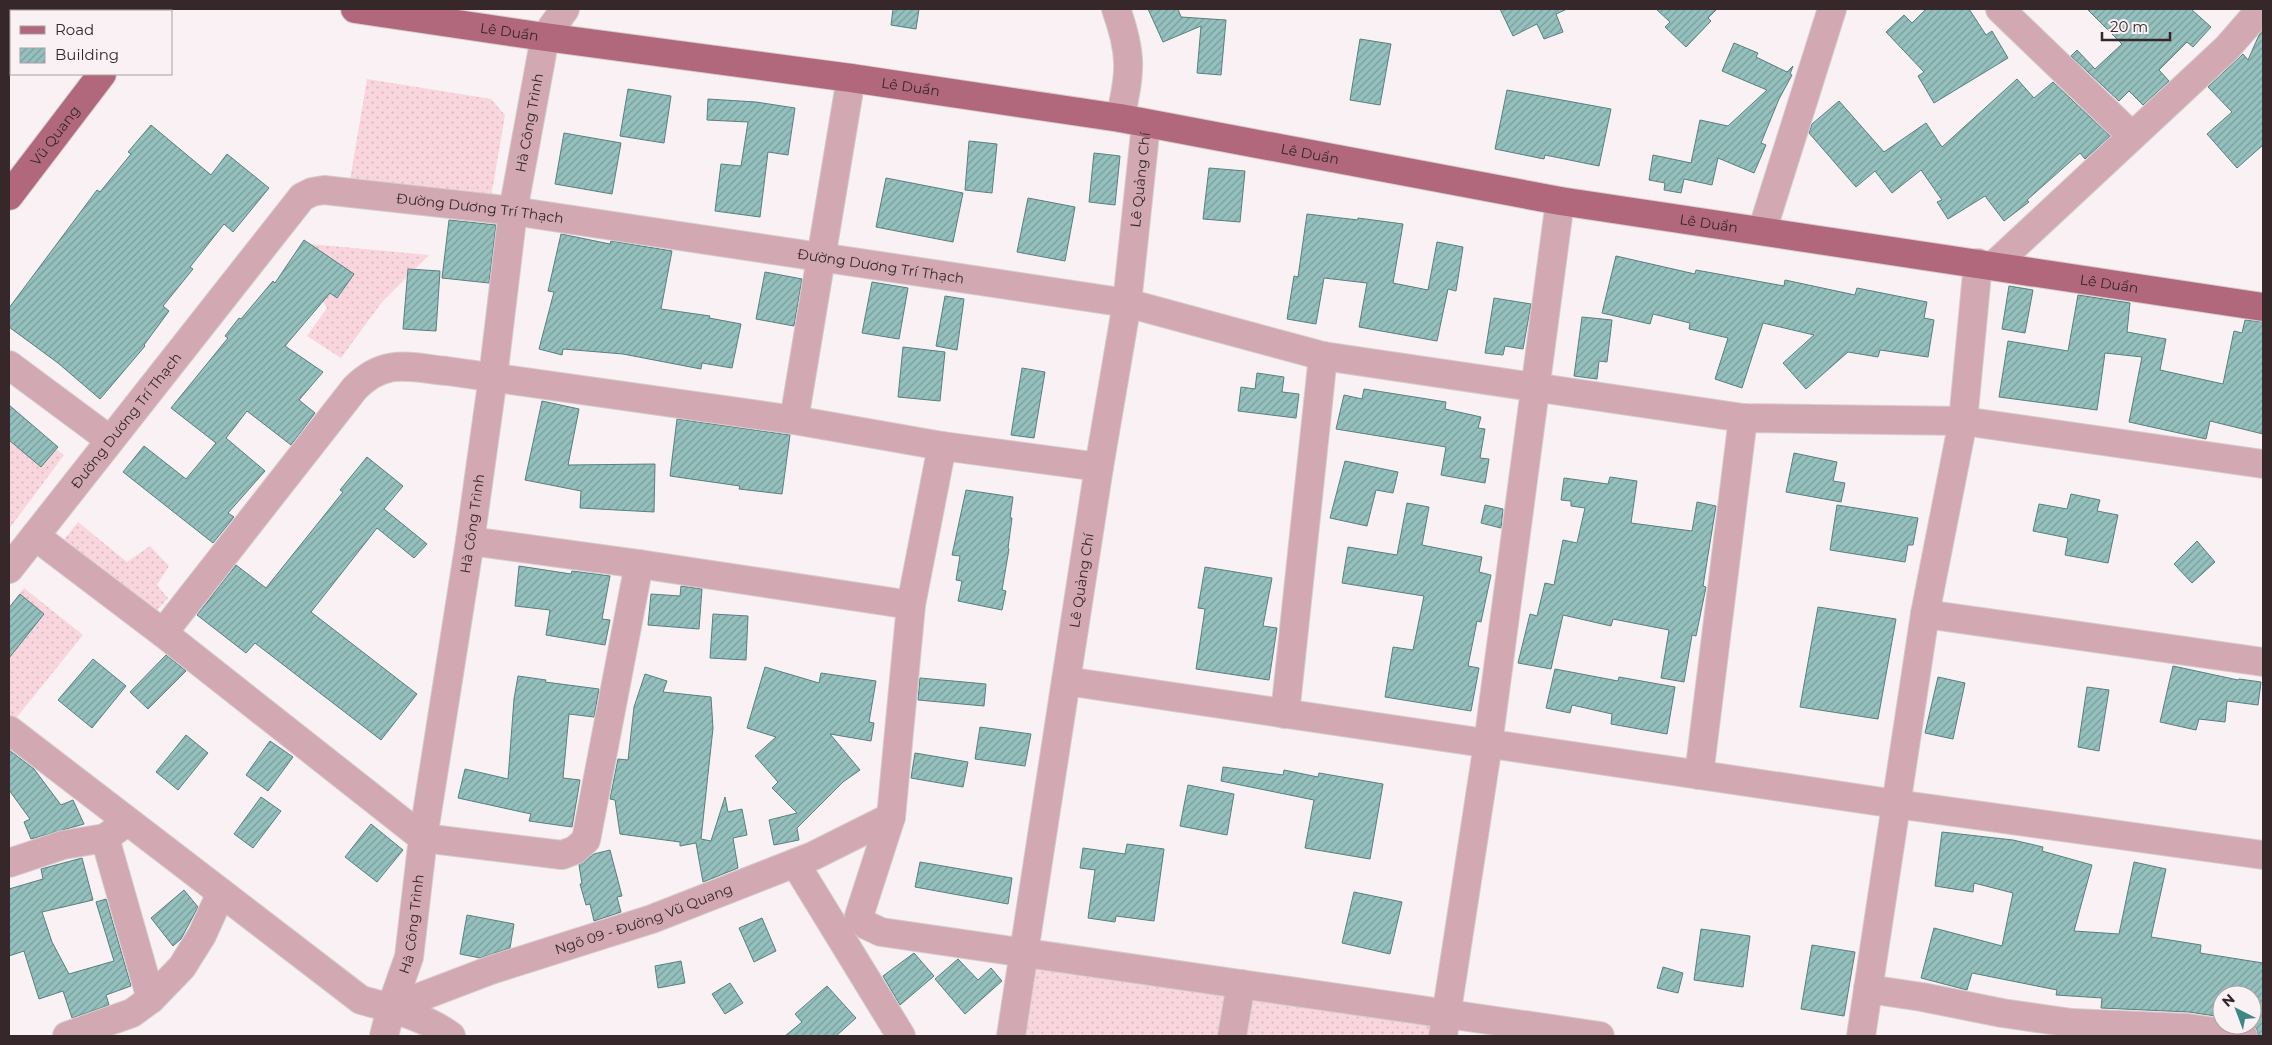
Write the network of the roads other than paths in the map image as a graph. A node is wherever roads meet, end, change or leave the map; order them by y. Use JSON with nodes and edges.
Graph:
{"nodes":[{"id":1,"x":358,"y":9,"type":"edge"},
{"id":2,"x":565,"y":9,"type":"edge"},
{"id":3,"x":1116,"y":9,"type":"edge"},
{"id":4,"x":1832,"y":9,"type":"edge"},
{"id":5,"x":2000,"y":9,"type":"edge"},
{"id":6,"x":2261,"y":9,"type":"edge"},
{"id":7,"x":545,"y":37,"type":"junction"},
{"id":8,"x":101,"y":75,"type":"edge"},
{"id":9,"x":851,"y":78,"type":"junction"},
{"id":10,"x":1133,"y":121,"type":"junction"},
{"id":11,"x":2132,"y":136,"type":"junction"},
{"id":12,"x":9,"y":196,"type":"edge"},
{"id":13,"x":1560,"y":201,"type":"junction"},
{"id":14,"x":513,"y":211,"type":"junction"},
{"id":15,"x":1762,"y":231,"type":"junction"},
{"id":16,"x":823,"y":257,"type":"junction"},
{"id":17,"x":1986,"y":264,"type":"junction"},
{"id":18,"x":1127,"y":303,"type":"junction"},
{"id":19,"x":2263,"y":307,"type":"edge"},
{"id":20,"x":1323,"y":356,"type":"junction"},
{"id":21,"x":9,"y":366,"type":"edge"},
{"id":22,"x":493,"y":377,"type":"junction"},
{"id":23,"x":1534,"y":387,"type":"junction"},
{"id":24,"x":1743,"y":418,"type":"junction"},
{"id":25,"x":794,"y":420,"type":"junction"},
{"id":26,"x":1963,"y":421,"type":"junction"},
{"id":27,"x":110,"y":440,"type":"junction"},
{"id":28,"x":942,"y":446,"type":"junction"},
{"id":29,"x":2263,"y":464,"type":"edge"},
{"id":30,"x":1099,"y":467,"type":"junction"},
{"id":31,"x":34,"y":536,"type":"junction"},
{"id":32,"x":470,"y":541,"type":"junction"},
{"id":33,"x":639,"y":564,"type":"junction"},
{"id":34,"x":9,"y":569,"type":"edge"},
{"id":35,"x":911,"y":605,"type":"junction"},
{"id":36,"x":1925,"y":614,"type":"junction"},
{"id":37,"x":163,"y":633,"type":"junction"},
{"id":38,"x":2263,"y":662,"type":"edge"},
{"id":39,"x":1066,"y":681,"type":"junction"},
{"id":40,"x":1285,"y":714,"type":"junction"},
{"id":41,"x":9,"y":730,"type":"edge"},
{"id":42,"x":1488,"y":744,"type":"junction"},
{"id":43,"x":1699,"y":774,"type":"junction"},
{"id":44,"x":1896,"y":804,"type":"junction"},
{"id":45,"x":891,"y":817,"type":"junction"},
{"id":46,"x":128,"y":821,"type":"junction"},
{"id":47,"x":105,"y":838,"type":"junction"},
{"id":48,"x":423,"y":838,"type":"junction"},
{"id":49,"x":2263,"y":855,"type":"edge"},
{"id":50,"x":9,"y":863,"type":"edge"},
{"id":51,"x":795,"y":863,"type":"junction"},
{"id":52,"x":221,"y":893,"type":"junction"},
{"id":53,"x":1023,"y":952,"type":"junction"},
{"id":54,"x":1241,"y":984,"type":"junction"},
{"id":55,"x":1868,"y":989,"type":"junction"},
{"id":56,"x":151,"y":999,"type":"junction"},
{"id":57,"x":391,"y":1008,"type":"junction"},
{"id":58,"x":1445,"y":1025,"type":"edge"},
{"id":59,"x":66,"y":1036,"type":"edge"},
{"id":60,"x":384,"y":1036,"type":"edge"},
{"id":61,"x":451,"y":1036,"type":"edge"},
{"id":62,"x":901,"y":1036,"type":"edge"},
{"id":63,"x":1011,"y":1036,"type":"edge"},
{"id":64,"x":1232,"y":1036,"type":"edge"},
{"id":65,"x":1600,"y":1036,"type":"edge"},
{"id":66,"x":1861,"y":1036,"type":"edge"},
{"id":67,"x":2243,"y":1036,"type":"edge"}],
"edges":[{"from":1,"to":7,"type":"main road","name":"Lê Duẩn"},
{"from":2,"to":7,"type":"street"},
{"from":3,"to":10,"type":"street","name":"Lê Quảng Chí"},
{"from":4,"to":15,"type":"street"},
{"from":5,"to":11,"type":"street"},
{"from":6,"to":11,"type":"street"},
{"from":7,"to":9,"type":"main road","name":"Lê Duẩn"},
{"from":7,"to":14,"type":"street","name":"Hà Công Trình"},
{"from":8,"to":12,"type":"main road","name":"Vũ Quang"},
{"from":9,"to":10,"type":"main road","name":"Lê Duẩn"},
{"from":9,"to":16,"type":"street"},
{"from":10,"to":13,"type":"main road","name":"Lê Duẩn"},
{"from":10,"to":18,"type":"street","name":"Lê Quảng Chí"},
{"from":11,"to":17,"type":"street"},
{"from":13,"to":15,"type":"main road","name":"Lê Duẩn"},
{"from":13,"to":23,"type":"street"},
{"from":14,"to":16,"type":"street","name":"Đường Dương Trí Thạch"},
{"from":14,"to":22,"type":"street","name":"Hà Công Trình"},
{"from":14,"to":27,"type":"street","name":"Đường Dương Trí Thạch"},
{"from":15,"to":17,"type":"main road","name":"Lê Duẩn"},
{"from":16,"to":18,"type":"street","name":"Đường Dương Trí Thạch"},
{"from":16,"to":25,"type":"street"},
{"from":17,"to":19,"type":"main road","name":"Lê Duẩn"},
{"from":17,"to":26,"type":"street"},
{"from":18,"to":20,"type":"street","name":"Đường Dương Trí Thạch"},
{"from":18,"to":30,"type":"street","name":"Lê Quảng Chí"},
{"from":20,"to":23,"type":"street","name":"Đường Dương Trí Thạch"},
{"from":20,"to":40,"type":"street"},
{"from":21,"to":27,"type":"street"},
{"from":22,"to":25,"type":"street"},
{"from":22,"to":32,"type":"street","name":"Hà Công Trình"},
{"from":22,"to":37,"type":"street"},
{"from":23,"to":24,"type":"street","name":"Đường Dương Trí Thạch"},
{"from":23,"to":42,"type":"street"},
{"from":24,"to":26,"type":"street","name":"Đường Dương Trí Thạch"},
{"from":24,"to":43,"type":"street"},
{"from":25,"to":28,"type":"street"},
{"from":26,"to":29,"type":"street","name":"Đường Dương Trí Thạch"},
{"from":26,"to":36,"type":"street"},
{"from":27,"to":31,"type":"street","name":"Đường Dương Trí Thạch"},
{"from":28,"to":30,"type":"street"},
{"from":28,"to":35,"type":"street"},
{"from":30,"to":39,"type":"street","name":"Lê Quảng Chí"},
{"from":31,"to":34,"type":"street","name":"Đường Dương Trí Thạch"},
{"from":31,"to":37,"type":"street"},
{"from":32,"to":33,"type":"street"},
{"from":32,"to":48,"type":"street","name":"Hà Công Trình"},
{"from":33,"to":35,"type":"street"},
{"from":33,"to":48,"type":"street"},
{"from":35,"to":45,"type":"street"},
{"from":36,"to":38,"type":"street"},
{"from":36,"to":44,"type":"street"},
{"from":37,"to":48,"type":"street"},
{"from":39,"to":40,"type":"street"},
{"from":39,"to":53,"type":"street","name":"Lê Quảng Chí"},
{"from":40,"to":42,"type":"street"},
{"from":41,"to":46,"type":"street"},
{"from":42,"to":43,"type":"street"},
{"from":42,"to":58,"type":"street"},
{"from":43,"to":44,"type":"street"},
{"from":44,"to":49,"type":"street"},
{"from":44,"to":55,"type":"street"},
{"from":45,"to":51,"type":"street","name":"Ngõ 09 - Đường Vũ Quang"},
{"from":45,"to":53,"type":"street"},
{"from":46,"to":47,"type":"street"},
{"from":46,"to":52,"type":"street"},
{"from":47,"to":50,"type":"street"},
{"from":47,"to":56,"type":"street"},
{"from":48,"to":57,"type":"street","name":"Hà Công Trình"},
{"from":51,"to":57,"type":"street","name":"Ngõ 09 - Đường Vũ Quang"},
{"from":51,"to":62,"type":"street"},
{"from":52,"to":56,"type":"street"},
{"from":52,"to":57,"type":"street"},
{"from":53,"to":54,"type":"street"},
{"from":53,"to":63,"type":"street","name":"Lê Quảng Chí"},
{"from":54,"to":58,"type":"street"},
{"from":54,"to":64,"type":"street"},
{"from":55,"to":66,"type":"street"},
{"from":55,"to":67,"type":"street"},
{"from":56,"to":59,"type":"street"},
{"from":57,"to":60,"type":"street","name":"Hà Công Trình"},
{"from":57,"to":61,"type":"street"},
{"from":58,"to":65,"type":"street"}]}
